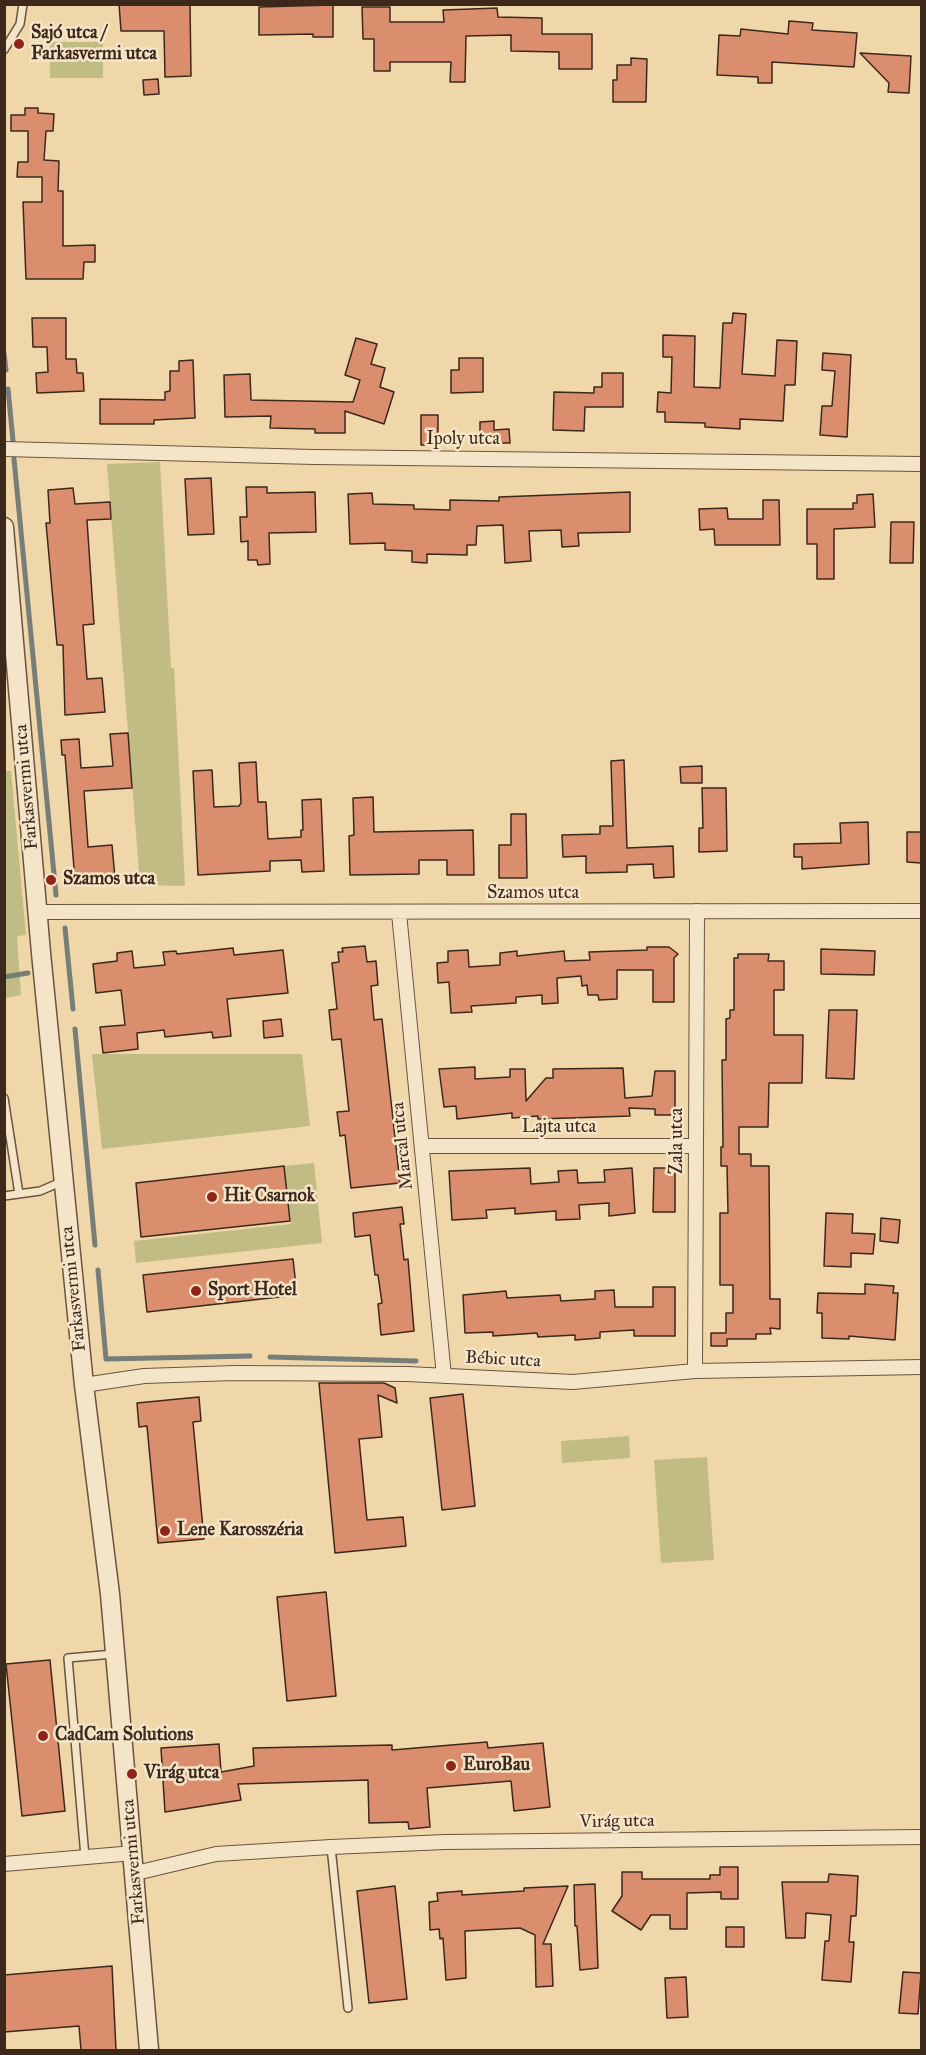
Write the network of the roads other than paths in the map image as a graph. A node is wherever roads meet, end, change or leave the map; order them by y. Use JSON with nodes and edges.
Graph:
{"nodes":[{"id":1,"x":23,"y":4,"type":"edge"},
{"id":2,"x":4,"y":50,"type":"edge"},
{"id":3,"x":4,"y":449,"type":"edge"},
{"id":4,"x":921,"y":464,"type":"edge"},
{"id":5,"x":4,"y":527,"type":"edge"},
{"id":6,"x":697,"y":911,"type":"junction"},
{"id":7,"x":921,"y":911,"type":"edge"},
{"id":8,"x":37,"y":912,"type":"junction"},
{"id":9,"x":399,"y":913,"type":"junction"},
{"id":10,"x":4,"y":1098,"type":"edge"},
{"id":11,"x":422,"y":1146,"type":"junction"},
{"id":12,"x":696,"y":1146,"type":"junction"},
{"id":13,"x":63,"y":1181,"type":"junction"},
{"id":14,"x":19,"y":1194,"type":"junction"},
{"id":15,"x":4,"y":1196,"type":"edge"},
{"id":16,"x":921,"y":1367,"type":"edge"},
{"id":17,"x":695,"y":1371,"type":"junction"},
{"id":18,"x":444,"y":1376,"type":"junction"},
{"id":19,"x":84,"y":1385,"type":"junction"},
{"id":20,"x":115,"y":1654,"type":"junction"},
{"id":21,"x":921,"y":1836,"type":"edge"},
{"id":22,"x":331,"y":1847,"type":"junction"},
{"id":23,"x":134,"y":1853,"type":"junction"},
{"id":24,"x":85,"y":1857,"type":"junction"},
{"id":25,"x":4,"y":1864,"type":"edge"},
{"id":26,"x":136,"y":1873,"type":"junction"},
{"id":27,"x":348,"y":2008,"type":"dead end"},
{"id":28,"x":149,"y":2050,"type":"edge"}],
"edges":[{"from":1,"to":2,"type":"lane"},
{"from":3,"to":4,"type":"street","name":"Ipoly utca"},
{"from":5,"to":8,"type":"street","name":"Farkasvermi utca"},
{"from":6,"to":7,"type":"street","name":"Szamos utca"},
{"from":6,"to":9,"type":"street","name":"Szamos utca"},
{"from":6,"to":12,"type":"street","name":"Zala utca"},
{"from":8,"to":9,"type":"street","name":"Szamos utca"},
{"from":8,"to":13,"type":"street","name":"Farkasvermi utca"},
{"from":9,"to":11,"type":"street","name":"Marcal utca"},
{"from":10,"to":14,"type":"lane"},
{"from":11,"to":12,"type":"street","name":"Lajta utca"},
{"from":11,"to":18,"type":"street","name":"Marcal utca"},
{"from":12,"to":17,"type":"street","name":"Zala utca"},
{"from":13,"to":14,"type":"lane"},
{"from":13,"to":19,"type":"street","name":"Farkasvermi utca"},
{"from":14,"to":15,"type":"lane"},
{"from":16,"to":17,"type":"street","name":"Bébic utca"},
{"from":17,"to":18,"type":"street","name":"Bébic utca"},
{"from":18,"to":19,"type":"street","name":"Bébic utca"},
{"from":19,"to":20,"type":"street","name":"Farkasvermi utca"},
{"from":20,"to":23,"type":"street","name":"Farkasvermi utca"},
{"from":20,"to":24,"type":"lane"},
{"from":21,"to":22,"type":"street","name":"Virág utca"},
{"from":22,"to":26,"type":"street","name":"Virág utca"},
{"from":22,"to":27,"type":"lane"},
{"from":23,"to":24,"type":"street"},
{"from":23,"to":26,"type":"street","name":"Farkasvermi utca"},
{"from":24,"to":25,"type":"street"},
{"from":26,"to":28,"type":"street","name":"Farkasvermi utca"}]}
